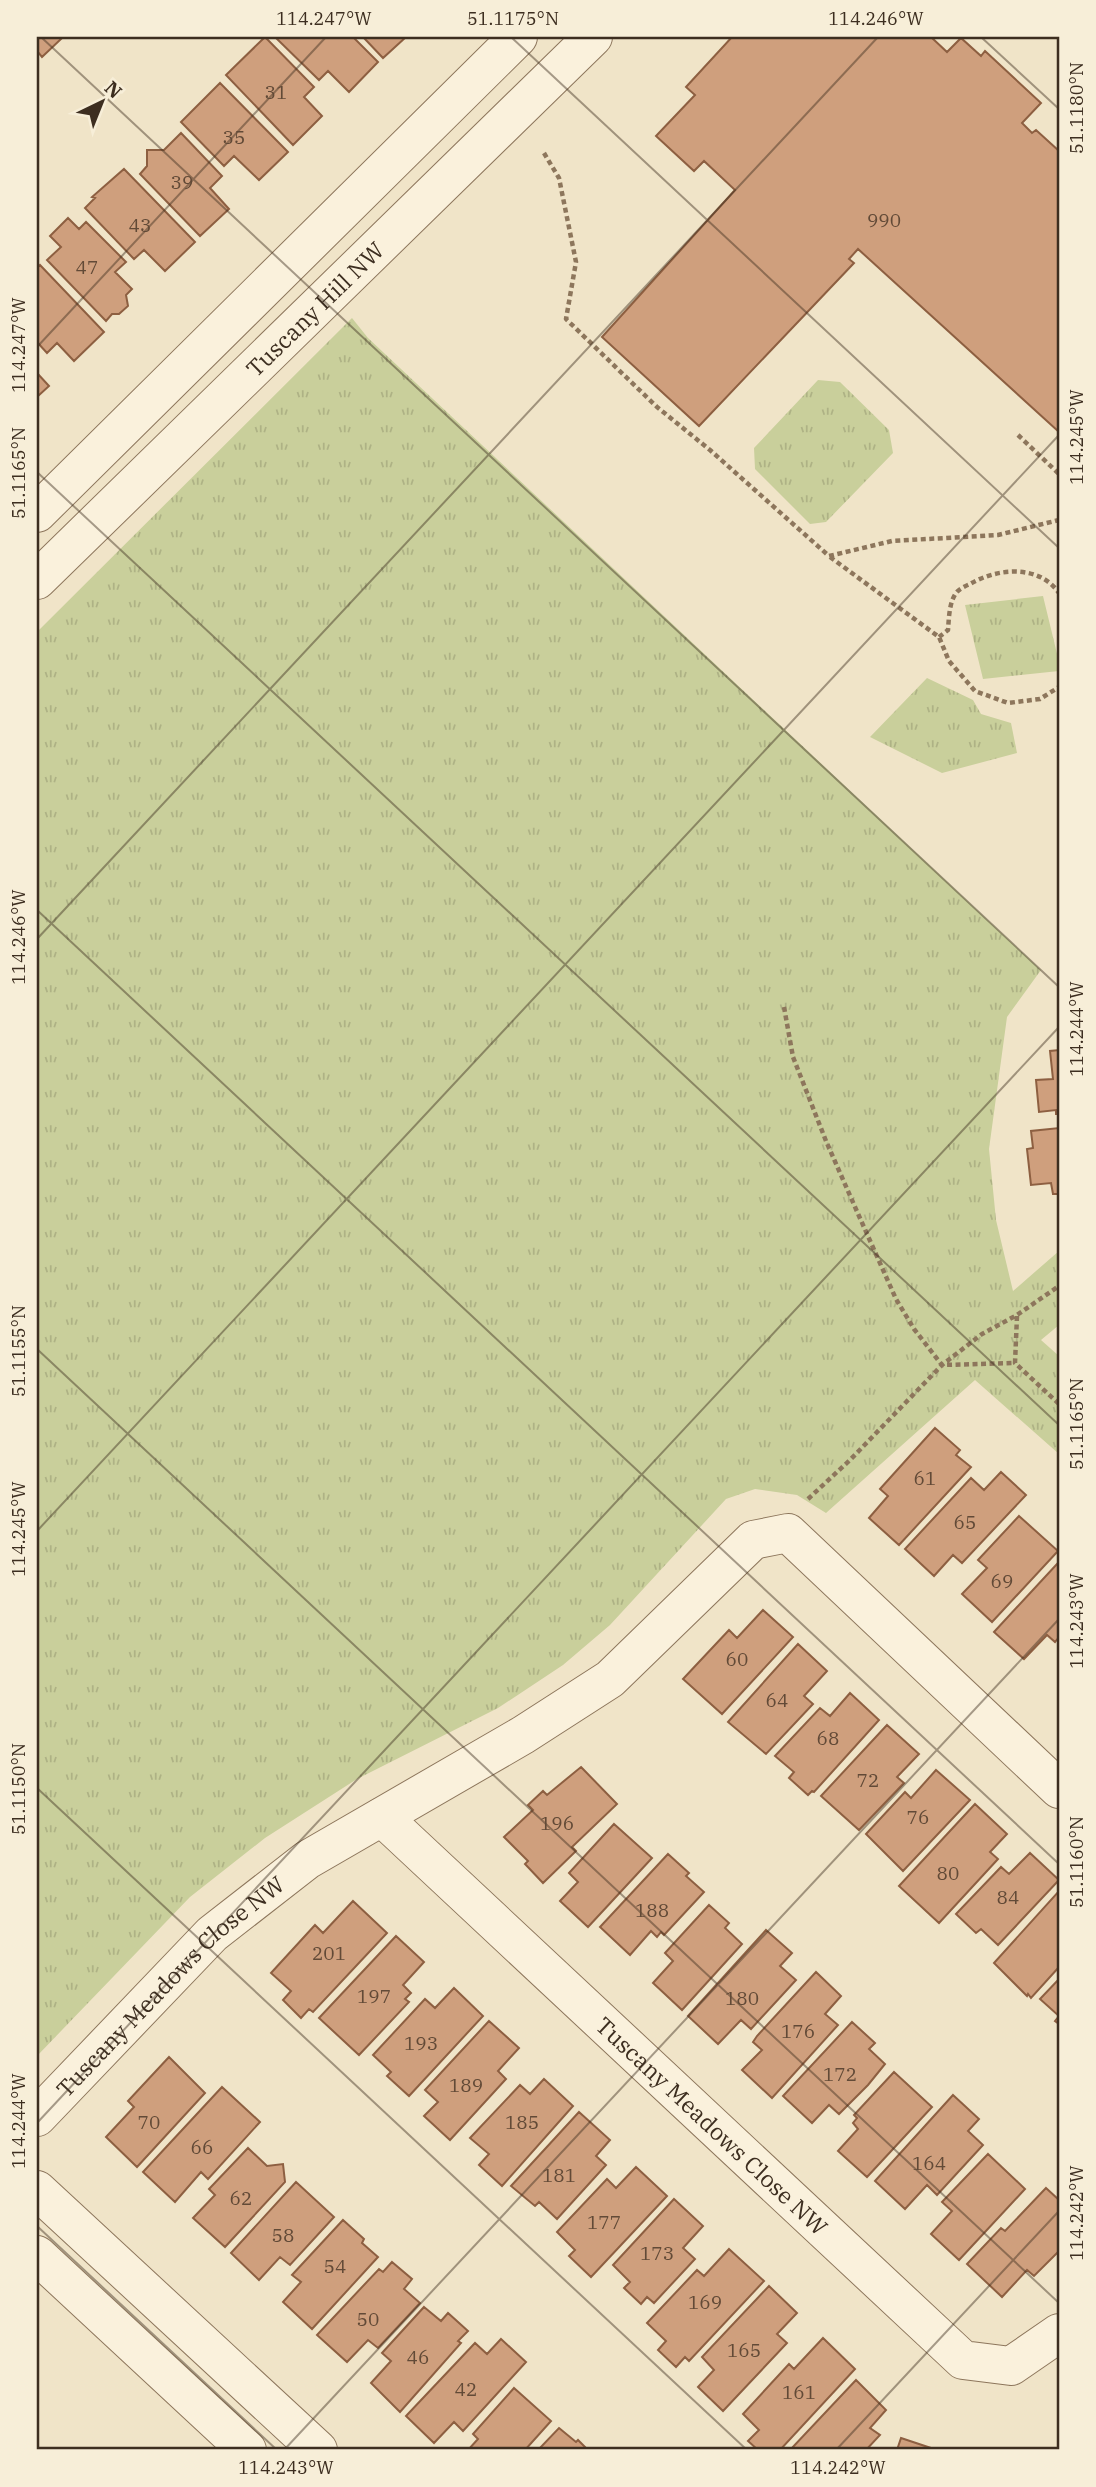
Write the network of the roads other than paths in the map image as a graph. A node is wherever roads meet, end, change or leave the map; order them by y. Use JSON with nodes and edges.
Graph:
{"nodes":[{"id":1,"x":518,"y":37,"type":"edge"},
{"id":2,"x":593,"y":37,"type":"edge"},
{"id":3,"x":37,"y":513,"type":"edge"},
{"id":4,"x":37,"y":580,"type":"edge"},
{"id":5,"x":1059,"y":1789,"type":"edge"},
{"id":6,"x":382,"y":1817,"type":"junction"},
{"id":7,"x":37,"y":2117,"type":"edge"},
{"id":8,"x":37,"y":2190,"type":"edge"},
{"id":9,"x":37,"y":2255,"type":"edge"},
{"id":10,"x":1059,"y":2333,"type":"edge"},
{"id":11,"x":247,"y":2450,"type":"edge"},
{"id":12,"x":318,"y":2450,"type":"edge"}],
"edges":[{"from":1,"to":3,"type":"street"},
{"from":2,"to":4,"type":"street","name":"Tuscany Hill NW"},
{"from":5,"to":6,"type":"street","name":"Tuscany Meadows Close NW"},
{"from":6,"to":7,"type":"street","name":"Tuscany Meadows Close NW"},
{"from":6,"to":10,"type":"street","name":"Tuscany Meadows Close NW"},
{"from":8,"to":12,"type":"street"},
{"from":9,"to":11,"type":"street"}]}
